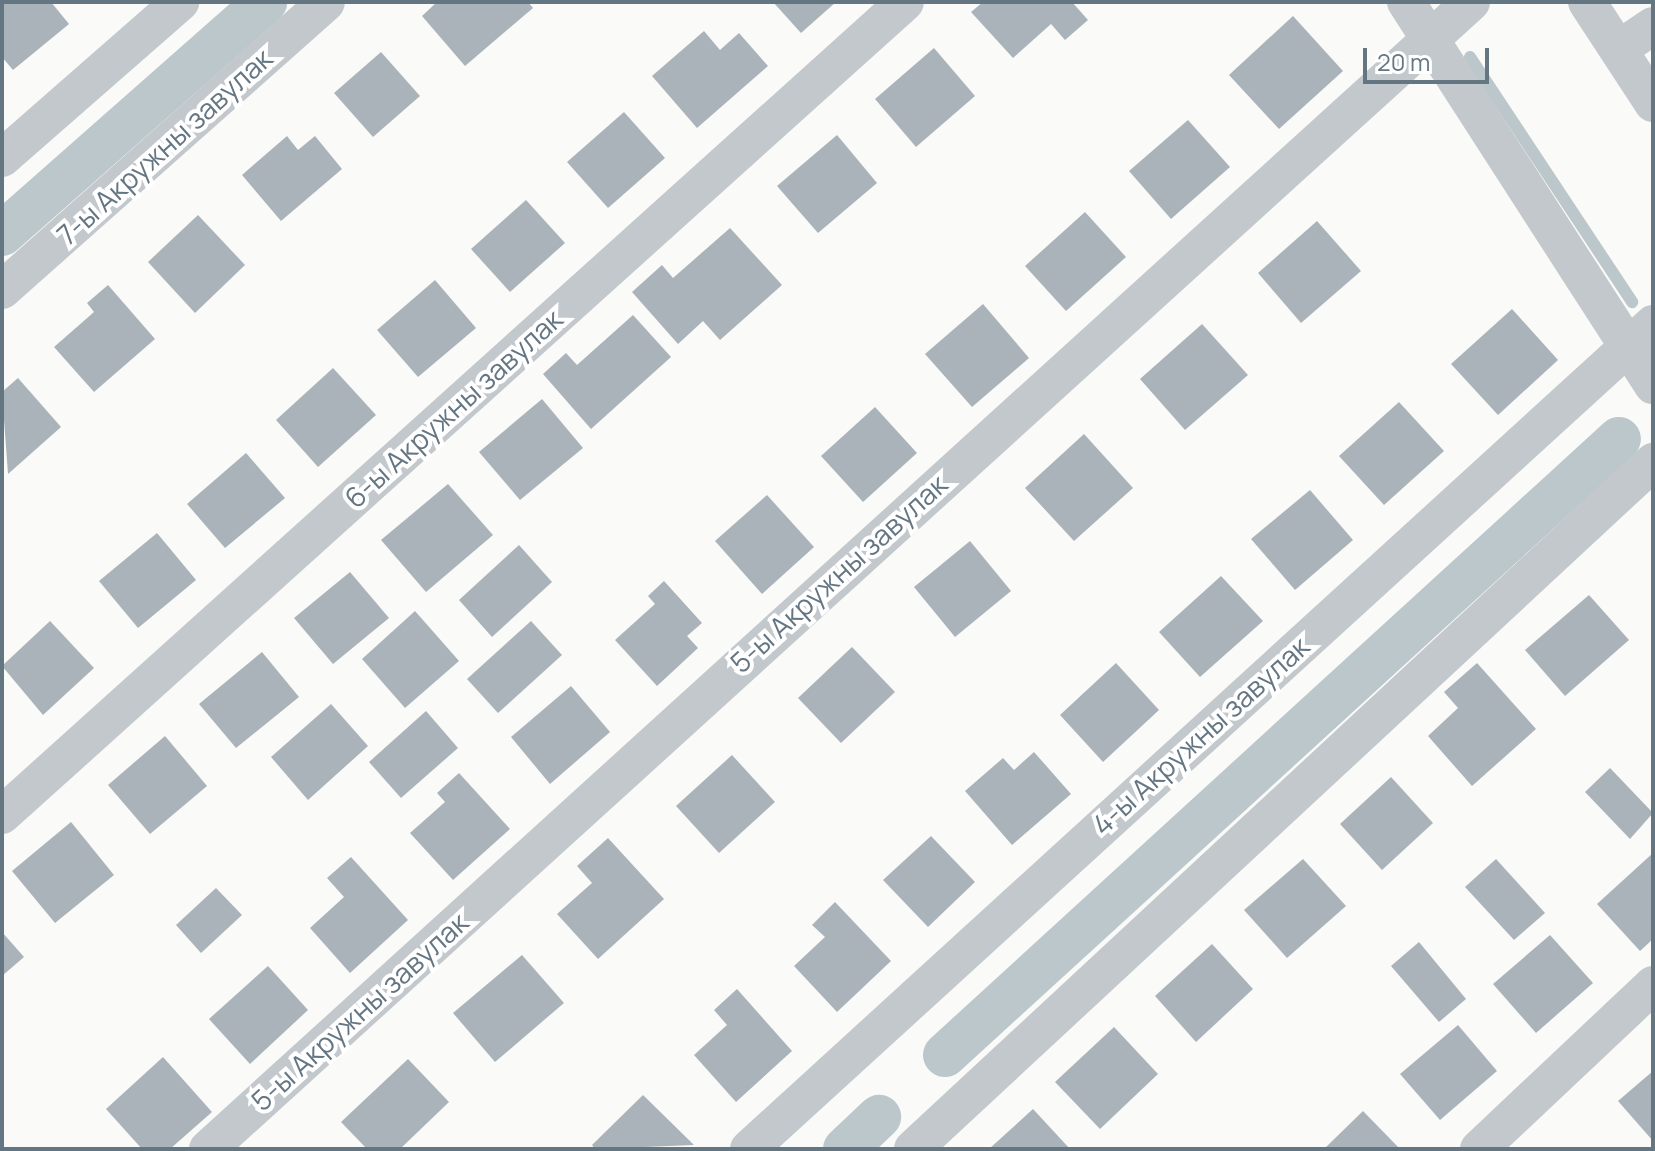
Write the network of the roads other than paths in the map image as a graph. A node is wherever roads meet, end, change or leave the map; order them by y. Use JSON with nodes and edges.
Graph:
{"nodes":[{"id":1,"x":180,"y":2,"type":"edge"},
{"id":2,"x":326,"y":2,"type":"edge"},
{"id":3,"x":905,"y":2,"type":"edge"},
{"id":4,"x":1406,"y":2,"type":"edge"},
{"id":5,"x":1471,"y":2,"type":"edge"},
{"id":6,"x":1587,"y":2,"type":"edge"},
{"id":7,"x":1653,"y":26,"type":"edge"},
{"id":8,"x":1427,"y":35,"type":"junction"},
{"id":9,"x":1619,"y":49,"type":"junction"},
{"id":10,"x":1653,"y":103,"type":"edge"},
{"id":11,"x":2,"y":158,"type":"edge"},
{"id":12,"x":2,"y":290,"type":"edge"},
{"id":13,"x":1640,"y":334,"type":"edge"},
{"id":14,"x":1653,"y":385,"type":"edge"},
{"id":15,"x":1653,"y":462,"type":"edge"},
{"id":16,"x":2,"y":815,"type":"edge"},
{"id":17,"x":1653,"y":985,"type":"edge"},
{"id":18,"x":208,"y":1149,"type":"edge"},
{"id":19,"x":749,"y":1149,"type":"edge"},
{"id":20,"x":913,"y":1149,"type":"edge"},
{"id":21,"x":1479,"y":1149,"type":"edge"}],
"edges":[{"from":1,"to":11,"type":"street"},
{"from":2,"to":12,"type":"street","name":"7-ы Акружны завулак"},
{"from":3,"to":16,"type":"street","name":"6-ы Акружны завулак"},
{"from":4,"to":8,"type":"street"},
{"from":5,"to":8,"type":"street","name":"5-ы Акружны завулак"},
{"from":6,"to":9,"type":"street"},
{"from":7,"to":9,"type":"street"},
{"from":8,"to":13,"type":"street"},
{"from":8,"to":18,"type":"street","name":"5-ы Акружны завулак"},
{"from":9,"to":10,"type":"street"},
{"from":13,"to":14,"type":"street"},
{"from":13,"to":19,"type":"street","name":"4-ы Акружны завулак"},
{"from":15,"to":20,"type":"street"},
{"from":17,"to":21,"type":"street"}]}
